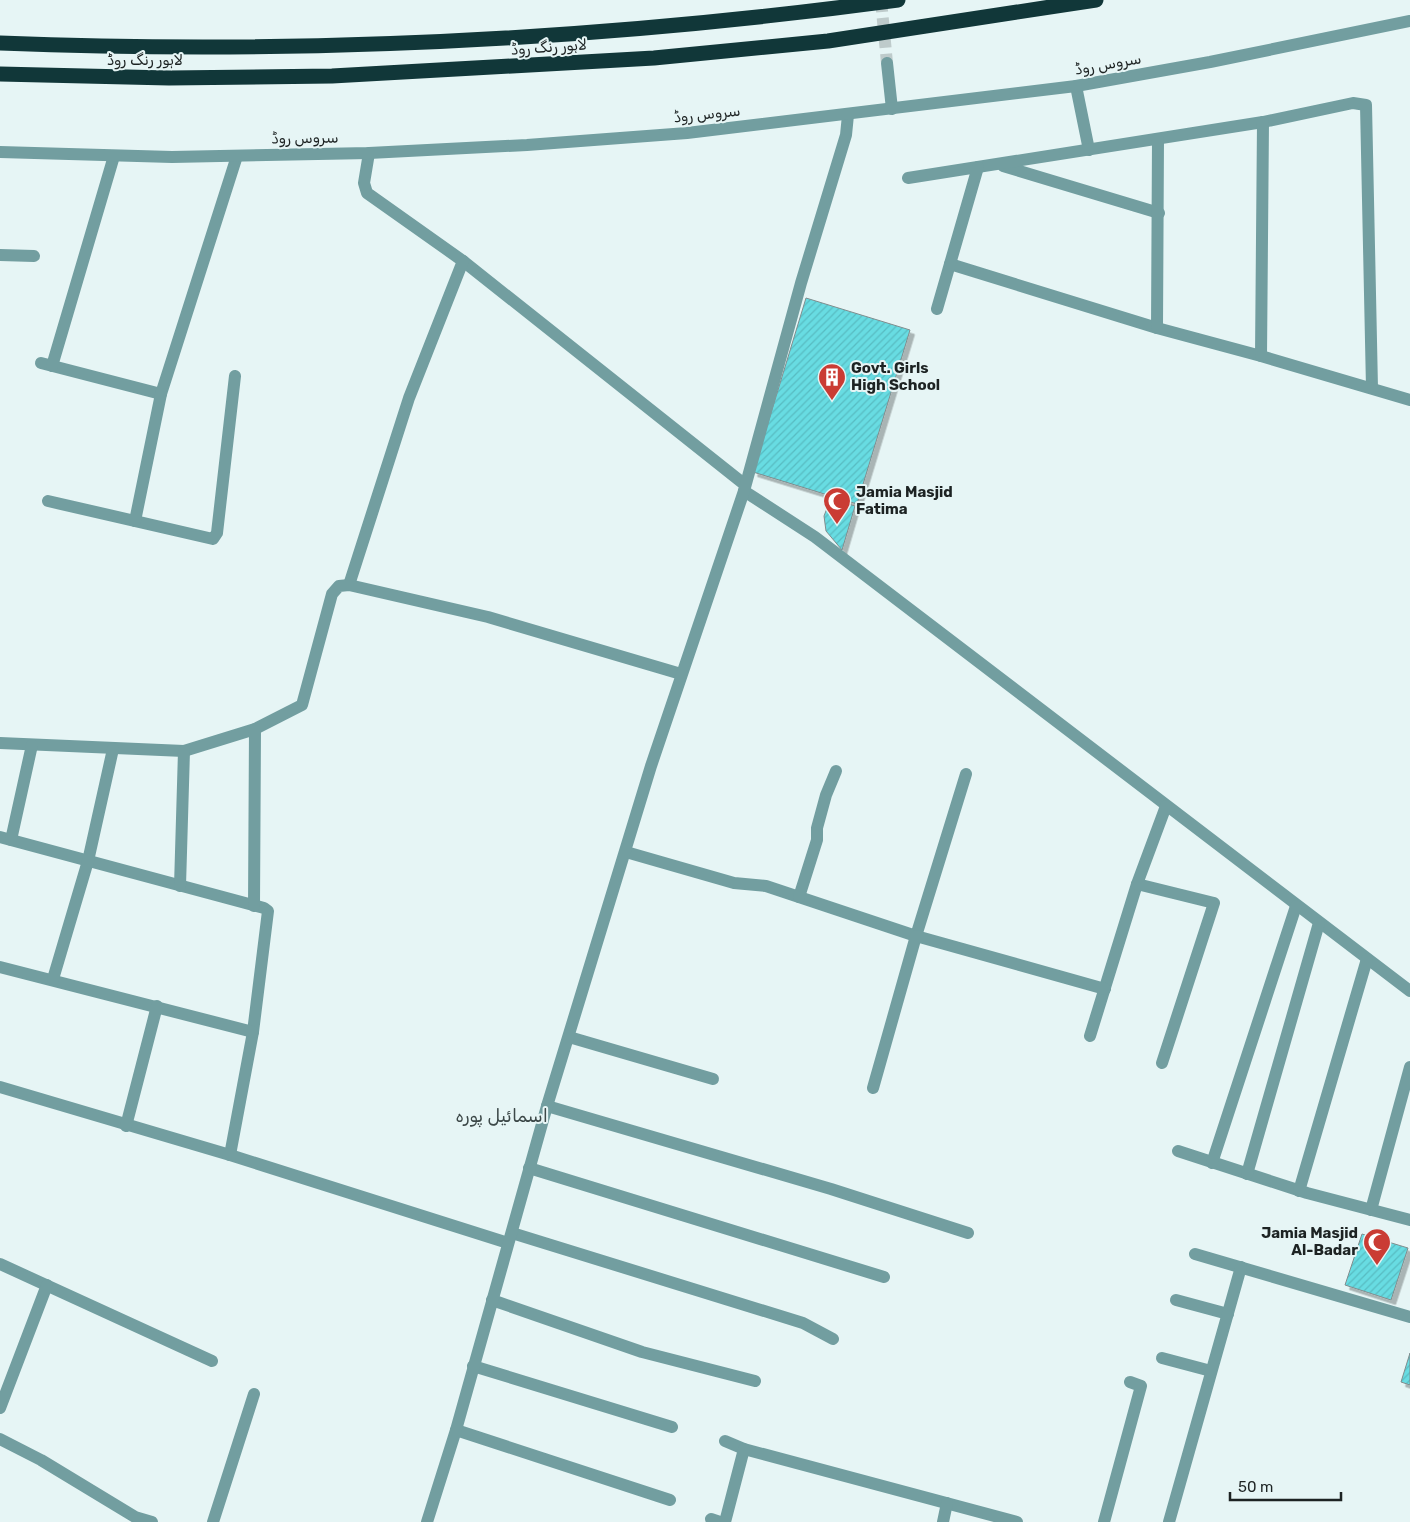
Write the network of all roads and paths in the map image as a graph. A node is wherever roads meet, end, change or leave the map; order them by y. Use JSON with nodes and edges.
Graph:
{"nodes":[{"id":1,"x":898,"y":0,"type":"edge"},
{"id":2,"x":1096,"y":0,"type":"edge"},
{"id":3,"x":1410,"y":20,"type":"edge"},
{"id":4,"x":0,"y":43,"type":"edge"},
{"id":5,"x":887,"y":63,"type":"tunnel mouth"},
{"id":6,"x":0,"y":74,"type":"edge"},
{"id":7,"x":1076,"y":86,"type":"junction"},
{"id":8,"x":892,"y":108,"type":"junction"},
{"id":9,"x":848,"y":115,"type":"junction"},
{"id":10,"x":1263,"y":122,"type":"junction"},
{"id":11,"x":1158,"y":139,"type":"junction"},
{"id":12,"x":1089,"y":150,"type":"junction"},
{"id":13,"x":0,"y":152,"type":"edge"},
{"id":14,"x":369,"y":153,"type":"junction"},
{"id":15,"x":114,"y":156,"type":"junction"},
{"id":16,"x":237,"y":156,"type":"junction"},
{"id":17,"x":998,"y":165,"type":"junction"},
{"id":18,"x":978,"y":167,"type":"junction"},
{"id":19,"x":908,"y":178,"type":"dead end"},
{"id":20,"x":1159,"y":213,"type":"junction"},
{"id":21,"x":0,"y":254,"type":"edge"},
{"id":22,"x":34,"y":256,"type":"dead end"},
{"id":23,"x":463,"y":261,"type":"junction"},
{"id":24,"x":950,"y":264,"type":"junction"},
{"id":25,"x":937,"y":309,"type":"dead end"},
{"id":26,"x":1158,"y":328,"type":"junction"},
{"id":27,"x":1261,"y":356,"type":"junction"},
{"id":28,"x":235,"y":376,"type":"dead end"},
{"id":29,"x":1372,"y":388,"type":"junction"},
{"id":30,"x":161,"y":394,"type":"junction"},
{"id":31,"x":1410,"y":400,"type":"edge"},
{"id":32,"x":744,"y":487,"type":"junction"},
{"id":33,"x":48,"y":501,"type":"dead end"},
{"id":34,"x":135,"y":521,"type":"junction"},
{"id":35,"x":349,"y":585,"type":"junction"},
{"id":36,"x":681,"y":674,"type":"junction"},
{"id":37,"x":255,"y":729,"type":"junction"},
{"id":38,"x":0,"y":743,"type":"edge"},
{"id":39,"x":32,"y":745,"type":"junction"},
{"id":40,"x":113,"y":749,"type":"junction"},
{"id":41,"x":184,"y":751,"type":"junction"},
{"id":42,"x":836,"y":771,"type":"dead end"},
{"id":43,"x":966,"y":774,"type":"dead end"},
{"id":44,"x":1166,"y":806,"type":"junction"},
{"id":45,"x":6,"y":839,"type":"edge"},
{"id":46,"x":626,"y":852,"type":"junction"},
{"id":47,"x":88,"y":861,"type":"junction"},
{"id":48,"x":1137,"y":884,"type":"junction"},
{"id":49,"x":180,"y":886,"type":"junction"},
{"id":50,"x":799,"y":897,"type":"junction"},
{"id":51,"x":254,"y":906,"type":"junction"},
{"id":52,"x":1296,"y":906,"type":"junction"},
{"id":53,"x":1319,"y":923,"type":"junction"},
{"id":54,"x":916,"y":936,"type":"junction"},
{"id":55,"x":1367,"y":959,"type":"junction"},
{"id":56,"x":0,"y":967,"type":"edge"},
{"id":57,"x":53,"y":979,"type":"junction"},
{"id":58,"x":1105,"y":989,"type":"junction"},
{"id":59,"x":1410,"y":991,"type":"edge"},
{"id":60,"x":157,"y":1006,"type":"junction"},
{"id":61,"x":253,"y":1032,"type":"junction"},
{"id":62,"x":1090,"y":1036,"type":"dead end"},
{"id":63,"x":570,"y":1037,"type":"junction"},
{"id":64,"x":1162,"y":1063,"type":"dead end"},
{"id":65,"x":1410,"y":1067,"type":"edge"},
{"id":66,"x":713,"y":1079,"type":"dead end"},
{"id":67,"x":0,"y":1087,"type":"edge"},
{"id":68,"x":873,"y":1088,"type":"dead end"},
{"id":69,"x":547,"y":1106,"type":"junction"},
{"id":70,"x":126,"y":1126,"type":"junction"},
{"id":71,"x":1178,"y":1151,"type":"dead end"},
{"id":72,"x":230,"y":1155,"type":"junction"},
{"id":73,"x":1212,"y":1162,"type":"junction"},
{"id":74,"x":530,"y":1168,"type":"junction"},
{"id":75,"x":1247,"y":1174,"type":"junction"},
{"id":76,"x":1299,"y":1190,"type":"junction"},
{"id":77,"x":1371,"y":1210,"type":"junction"},
{"id":78,"x":1410,"y":1220,"type":"edge"},
{"id":79,"x":968,"y":1233,"type":"dead end"},
{"id":80,"x":510,"y":1238,"type":"junction"},
{"id":81,"x":1195,"y":1254,"type":"dead end"},
{"id":82,"x":0,"y":1264,"type":"edge"},
{"id":83,"x":1240,"y":1267,"type":"junction"},
{"id":84,"x":884,"y":1277,"type":"dead end"},
{"id":85,"x":46,"y":1285,"type":"junction"},
{"id":86,"x":492,"y":1300,"type":"junction"},
{"id":87,"x":1176,"y":1300,"type":"dead end"},
{"id":88,"x":1228,"y":1314,"type":"junction"},
{"id":89,"x":1410,"y":1317,"type":"edge"},
{"id":90,"x":833,"y":1339,"type":"dead end"},
{"id":91,"x":1162,"y":1358,"type":"dead end"},
{"id":92,"x":212,"y":1361,"type":"dead end"},
{"id":93,"x":473,"y":1366,"type":"junction"},
{"id":94,"x":1211,"y":1371,"type":"junction"},
{"id":95,"x":756,"y":1381,"type":"dead end"},
{"id":96,"x":1130,"y":1382,"type":"dead end"},
{"id":97,"x":254,"y":1394,"type":"dead end"},
{"id":98,"x":0,"y":1408,"type":"edge"},
{"id":99,"x":672,"y":1427,"type":"dead end"},
{"id":100,"x":456,"y":1430,"type":"junction"},
{"id":101,"x":0,"y":1439,"type":"edge"},
{"id":102,"x":725,"y":1442,"type":"dead end"},
{"id":103,"x":744,"y":1449,"type":"junction"},
{"id":104,"x":670,"y":1500,"type":"dead end"},
{"id":105,"x":947,"y":1503,"type":"junction"},
{"id":106,"x":134,"y":1520,"type":"edge"},
{"id":107,"x":152,"y":1522,"type":"edge"},
{"id":108,"x":214,"y":1522,"type":"edge"},
{"id":109,"x":427,"y":1522,"type":"edge"},
{"id":110,"x":724,"y":1522,"type":"edge"},
{"id":111,"x":942,"y":1522,"type":"edge"},
{"id":112,"x":1017,"y":1522,"type":"edge"},
{"id":113,"x":1104,"y":1522,"type":"edge"},
{"id":114,"x":1170,"y":1522,"type":"edge"}],
"edges":[{"from":1,"to":4,"type":"highway","name":"لاہور رنگ روڈ"},
{"from":2,"to":6,"type":"highway","name":"لاہور رنگ روڈ"},
{"from":3,"to":7,"type":"street","name":"سروس روڈ"},
{"from":5,"to":8,"type":"street"},
{"from":7,"to":8,"type":"street","name":"سروس روڈ"},
{"from":7,"to":12,"type":"street"},
{"from":8,"to":9,"type":"street","name":"سروس روڈ"},
{"from":9,"to":14,"type":"street","name":"سروس روڈ"},
{"from":9,"to":32,"type":"street"},
{"from":10,"to":11,"type":"street"},
{"from":10,"to":27,"type":"street"},
{"from":10,"to":29,"type":"street"},
{"from":11,"to":12,"type":"street"},
{"from":11,"to":20,"type":"street"},
{"from":12,"to":17,"type":"street"},
{"from":13,"to":15,"type":"street","name":"سروس روڈ"},
{"from":14,"to":16,"type":"street","name":"سروس روڈ"},
{"from":14,"to":23,"type":"street"},
{"from":15,"to":16,"type":"street","name":"سروس روڈ"},
{"from":15,"to":30,"type":"street"},
{"from":16,"to":30,"type":"street"},
{"from":17,"to":18,"type":"street"},
{"from":17,"to":20,"type":"street"},
{"from":18,"to":19,"type":"street"},
{"from":18,"to":24,"type":"street"},
{"from":20,"to":26,"type":"street"},
{"from":21,"to":22,"type":"street"},
{"from":23,"to":32,"type":"street"},
{"from":23,"to":35,"type":"street"},
{"from":24,"to":25,"type":"street"},
{"from":24,"to":26,"type":"street"},
{"from":26,"to":27,"type":"street"},
{"from":27,"to":29,"type":"street"},
{"from":28,"to":34,"type":"street"},
{"from":29,"to":31,"type":"street"},
{"from":30,"to":34,"type":"street"},
{"from":32,"to":36,"type":"street"},
{"from":32,"to":44,"type":"street"},
{"from":33,"to":34,"type":"street"},
{"from":35,"to":36,"type":"street"},
{"from":35,"to":37,"type":"street"},
{"from":36,"to":46,"type":"street"},
{"from":37,"to":41,"type":"street"},
{"from":37,"to":51,"type":"street"},
{"from":38,"to":39,"type":"street"},
{"from":39,"to":40,"type":"street"},
{"from":39,"to":45,"type":"street"},
{"from":40,"to":41,"type":"street"},
{"from":40,"to":47,"type":"street"},
{"from":41,"to":49,"type":"street"},
{"from":42,"to":50,"type":"street"},
{"from":43,"to":54,"type":"street"},
{"from":44,"to":48,"type":"street"},
{"from":44,"to":52,"type":"street"},
{"from":45,"to":47,"type":"street"},
{"from":46,"to":50,"type":"street"},
{"from":46,"to":63,"type":"street"},
{"from":47,"to":49,"type":"street"},
{"from":47,"to":57,"type":"street"},
{"from":48,"to":58,"type":"street"},
{"from":48,"to":64,"type":"street"},
{"from":49,"to":51,"type":"street"},
{"from":50,"to":54,"type":"street"},
{"from":51,"to":61,"type":"street"},
{"from":52,"to":53,"type":"street"},
{"from":52,"to":73,"type":"street"},
{"from":53,"to":55,"type":"street"},
{"from":53,"to":75,"type":"street"},
{"from":54,"to":58,"type":"street"},
{"from":54,"to":68,"type":"street"},
{"from":55,"to":59,"type":"street"},
{"from":55,"to":76,"type":"street"},
{"from":56,"to":57,"type":"street"},
{"from":57,"to":60,"type":"street"},
{"from":58,"to":62,"type":"street"},
{"from":60,"to":61,"type":"street"},
{"from":60,"to":70,"type":"street"},
{"from":61,"to":72,"type":"street"},
{"from":63,"to":66,"type":"street"},
{"from":63,"to":69,"type":"street"},
{"from":65,"to":77,"type":"street"},
{"from":67,"to":70,"type":"street"},
{"from":69,"to":74,"type":"street"},
{"from":69,"to":79,"type":"street"},
{"from":70,"to":72,"type":"street"},
{"from":71,"to":73,"type":"street"},
{"from":72,"to":80,"type":"street"},
{"from":73,"to":75,"type":"street"},
{"from":74,"to":80,"type":"street"},
{"from":74,"to":84,"type":"street"},
{"from":75,"to":76,"type":"street"},
{"from":76,"to":77,"type":"street"},
{"from":77,"to":78,"type":"street"},
{"from":80,"to":86,"type":"street"},
{"from":80,"to":90,"type":"street"},
{"from":81,"to":83,"type":"street"},
{"from":82,"to":85,"type":"street"},
{"from":83,"to":88,"type":"street"},
{"from":83,"to":89,"type":"street"},
{"from":85,"to":92,"type":"street"},
{"from":85,"to":98,"type":"street"},
{"from":86,"to":93,"type":"street"},
{"from":86,"to":95,"type":"street"},
{"from":87,"to":88,"type":"street"},
{"from":88,"to":94,"type":"street"},
{"from":91,"to":94,"type":"street"},
{"from":93,"to":99,"type":"street"},
{"from":93,"to":100,"type":"street"},
{"from":94,"to":114,"type":"street"},
{"from":96,"to":113,"type":"street"},
{"from":97,"to":108,"type":"street"},
{"from":100,"to":104,"type":"street"},
{"from":100,"to":109,"type":"street"},
{"from":101,"to":106,"type":"street"},
{"from":102,"to":103,"type":"street"},
{"from":103,"to":105,"type":"street"},
{"from":103,"to":110,"type":"street"},
{"from":105,"to":111,"type":"street"},
{"from":105,"to":112,"type":"street"},
{"from":106,"to":107,"type":"street"}]}
